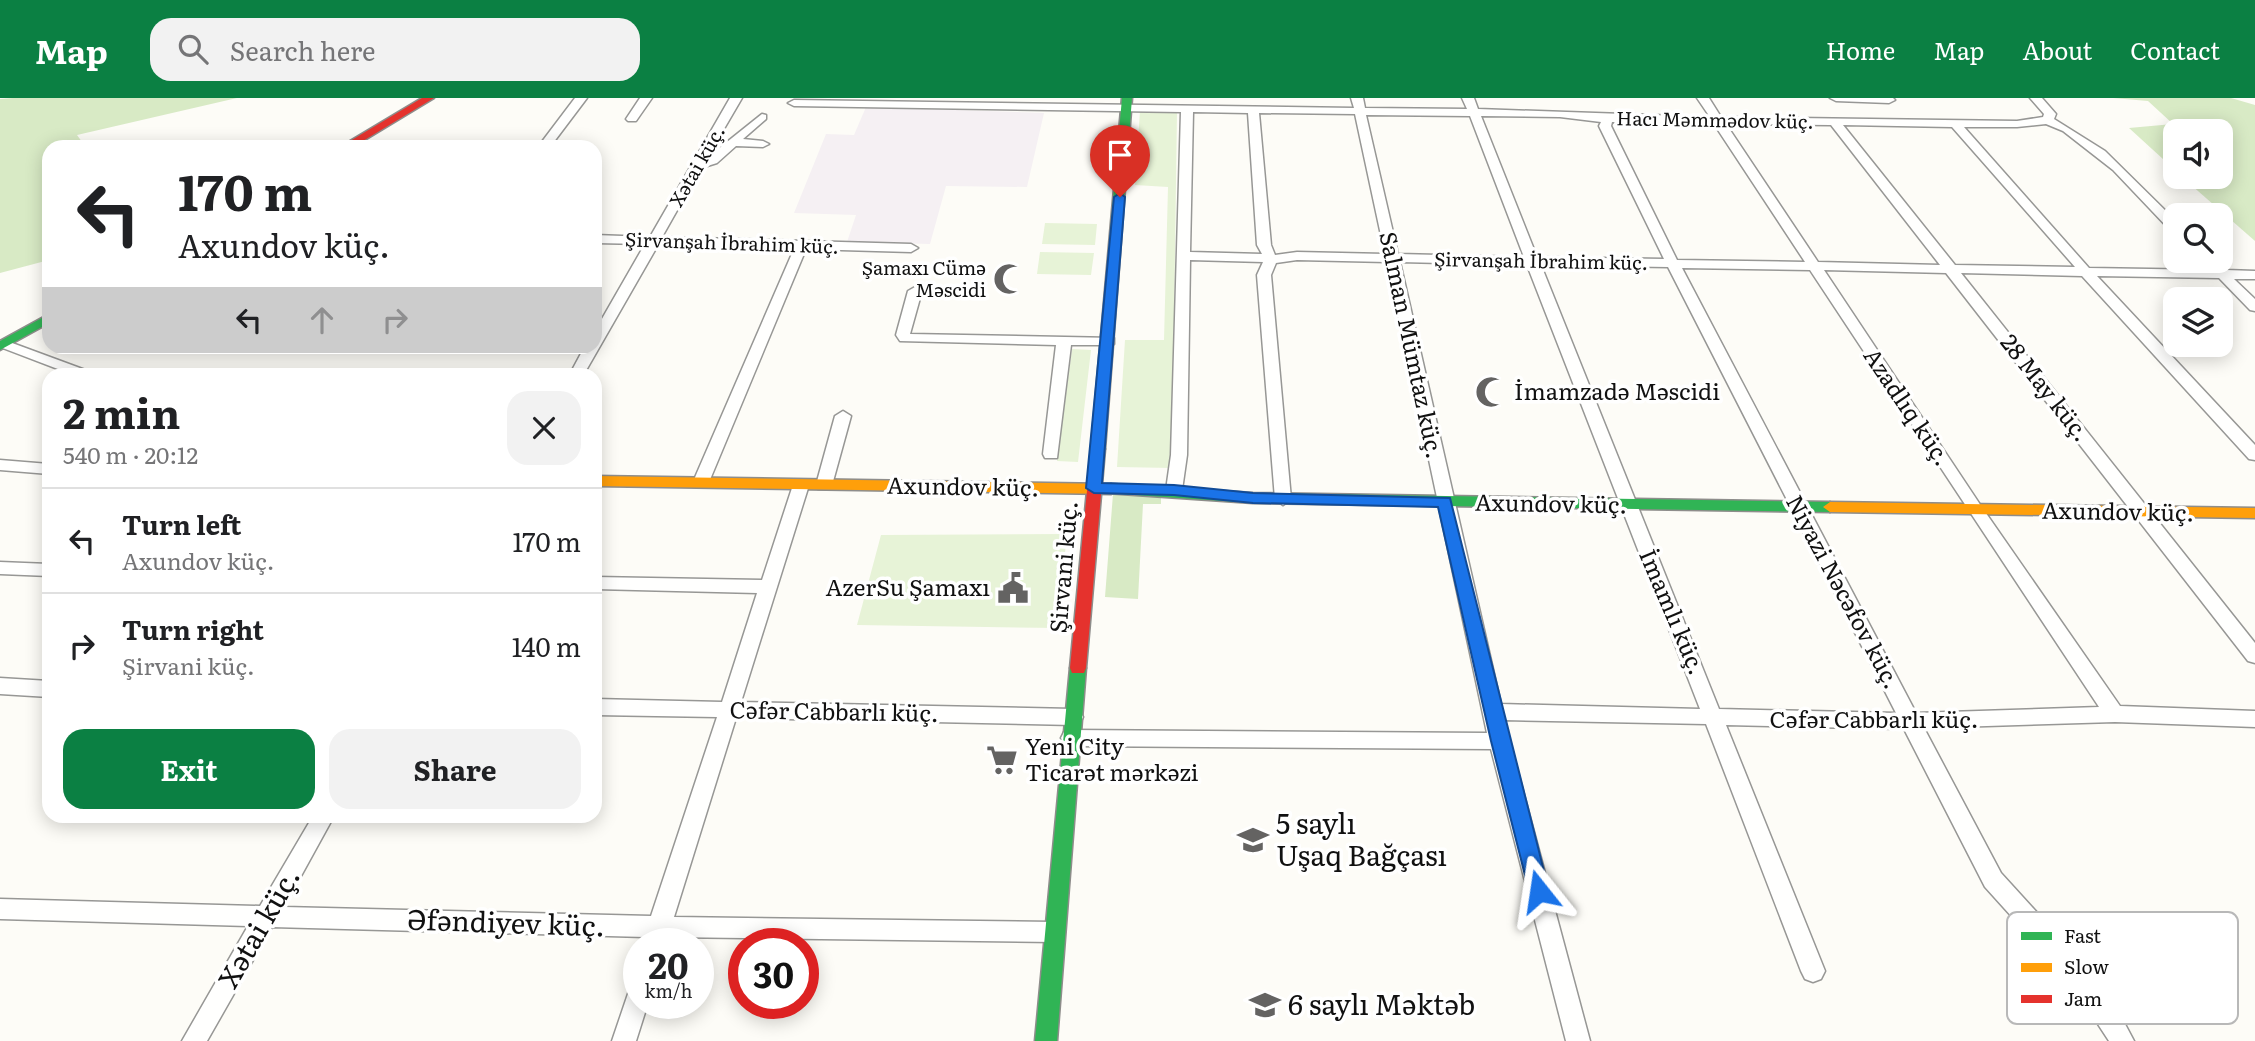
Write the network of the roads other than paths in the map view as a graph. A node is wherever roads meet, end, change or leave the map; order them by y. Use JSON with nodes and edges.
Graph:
{"nodes":[{"id":1,"x":429,"y":98,"type":"edge"},
{"id":2,"x":581,"y":98,"type":"edge"},
{"id":3,"x":646,"y":98,"type":"edge"},
{"id":4,"x":736,"y":98,"type":"edge"},
{"id":5,"x":1703,"y":98,"type":"edge"},
{"id":6,"x":1836,"y":98,"type":"edge"},
{"id":7,"x":2036,"y":98,"type":"edge"},
{"id":8,"x":1870,"y":99,"type":"edge"},
{"id":9,"x":1889,"y":100,"type":"edge"},
{"id":10,"x":930,"y":101,"type":"edge"},
{"id":11,"x":794,"y":103,"type":"dead end"},
{"id":12,"x":1126,"y":103,"type":"edge"},
{"id":13,"x":1358,"y":104,"type":"edge"},
{"id":14,"x":1470,"y":105,"type":"edge"},
{"id":15,"x":1187,"y":109,"type":"junction"},
{"id":16,"x":1254,"y":110,"type":"junction"},
{"id":17,"x":762,"y":117,"type":"dead end"},
{"id":18,"x":632,"y":118,"type":"dead end"},
{"id":19,"x":1608,"y":119,"type":"junction"},
{"id":20,"x":1716,"y":119,"type":"junction"},
{"id":21,"x":2048,"y":120,"type":"junction"},
{"id":22,"x":1834,"y":121,"type":"junction"},
{"id":23,"x":1889,"y":122,"type":"junction"},
{"id":24,"x":1955,"y":123,"type":"junction"},
{"id":25,"x":357,"y":140,"type":"edge"},
{"id":26,"x":549,"y":140,"type":"edge"},
{"id":27,"x":731,"y":142,"type":"junction"},
{"id":28,"x":763,"y":144,"type":"dead end"},
{"id":29,"x":697,"y":166,"type":"junction"},
{"id":30,"x":2163,"y":215,"type":"edge"},
{"id":31,"x":602,"y":239,"type":"edge"},
{"id":32,"x":654,"y":240,"type":"junction"},
{"id":33,"x":802,"y":244,"type":"junction"},
{"id":34,"x":911,"y":248,"type":"dead end"},
{"id":35,"x":1184,"y":256,"type":"junction"},
{"id":36,"x":1393,"y":258,"type":"junction"},
{"id":37,"x":1271,"y":260,"type":"junction"},
{"id":38,"x":1530,"y":261,"type":"junction"},
{"id":39,"x":1673,"y":264,"type":"junction"},
{"id":40,"x":1812,"y":266,"type":"junction"},
{"id":41,"x":1950,"y":268,"type":"junction"},
{"id":42,"x":2084,"y":270,"type":"junction"},
{"id":43,"x":2222,"y":274,"type":"junction"},
{"id":44,"x":2255,"y":275,"type":"edge"},
{"id":45,"x":915,"y":291,"type":"dead end"},
{"id":46,"x":2255,"y":307,"type":"edge"},
{"id":47,"x":42,"y":322,"type":"edge"},
{"id":48,"x":602,"y":322,"type":"edge"},
{"id":49,"x":1064,"y":340,"type":"junction"},
{"id":50,"x":1109,"y":341,"type":"junction"},
{"id":51,"x":2,"y":345,"type":"edge"},
{"id":52,"x":66,"y":368,"type":"edge"},
{"id":53,"x":843,"y":416,"type":"dead end"},
{"id":54,"x":1051,"y":454,"type":"dead end"},
{"id":55,"x":2255,"y":455,"type":"edge"},
{"id":56,"x":0,"y":465,"type":"edge"},
{"id":57,"x":42,"y":468,"type":"edge"},
{"id":58,"x":602,"y":481,"type":"edge"},
{"id":59,"x":701,"y":482,"type":"junction"},
{"id":60,"x":801,"y":485,"type":"junction"},
{"id":61,"x":824,"y":485,"type":"junction"},
{"id":62,"x":1094,"y":488,"type":"junction"},
{"id":63,"x":1174,"y":490,"type":"junction"},
{"id":64,"x":1283,"y":499,"type":"junction"},
{"id":65,"x":1445,"y":502,"type":"junction"},
{"id":66,"x":1627,"y":505,"type":"junction"},
{"id":67,"x":1799,"y":507,"type":"junction"},
{"id":68,"x":1975,"y":510,"type":"junction"},
{"id":69,"x":2144,"y":512,"type":"junction"},
{"id":70,"x":2255,"y":513,"type":"edge"},
{"id":71,"x":0,"y":568,"type":"edge"},
{"id":72,"x":42,"y":570,"type":"edge"},
{"id":73,"x":602,"y":583,"type":"edge"},
{"id":74,"x":766,"y":586,"type":"junction"},
{"id":75,"x":2255,"y":656,"type":"edge"},
{"id":76,"x":0,"y":686,"type":"edge"},
{"id":77,"x":42,"y":688,"type":"edge"},
{"id":78,"x":602,"y":707,"type":"edge"},
{"id":79,"x":728,"y":709,"type":"junction"},
{"id":80,"x":1494,"y":712,"type":"junction"},
{"id":81,"x":2115,"y":714,"type":"junction"},
{"id":82,"x":1073,"y":717,"type":"junction"},
{"id":83,"x":1716,"y":719,"type":"junction"},
{"id":84,"x":2255,"y":719,"type":"edge"},
{"id":85,"x":1911,"y":722,"type":"junction"},
{"id":86,"x":1071,"y":738,"type":"junction"},
{"id":87,"x":1500,"y":741,"type":"junction"},
{"id":88,"x":320,"y":823,"type":"edge"},
{"id":89,"x":0,"y":909,"type":"edge"},
{"id":90,"x":2019,"y":912,"type":"edge"},
{"id":91,"x":266,"y":916,"type":"junction"},
{"id":92,"x":659,"y":928,"type":"edge"},
{"id":93,"x":1054,"y":932,"type":"junction"},
{"id":94,"x":623,"y":933,"type":"edge"},
{"id":95,"x":714,"y":935,"type":"edge"},
{"id":96,"x":1813,"y":971,"type":"dead end"},
{"id":97,"x":631,"y":1019,"type":"edge"},
{"id":98,"x":2112,"y":1024,"type":"edge"},
{"id":99,"x":194,"y":1041,"type":"edge"},
{"id":100,"x":624,"y":1041,"type":"edge"},
{"id":101,"x":1046,"y":1041,"type":"edge"},
{"id":102,"x":1578,"y":1041,"type":"edge"},
{"id":103,"x":2122,"y":1041,"type":"edge"}],
"edges":[{"from":1,"to":25,"type":"main road"},
{"from":2,"to":26,"type":"street"},
{"from":3,"to":18,"type":"street"},
{"from":4,"to":29,"type":"street","name":"Xətai küç."},
{"from":5,"to":20,"type":"street","name":"Azadlıq küç."},
{"from":6,"to":8,"type":"street"},
{"from":7,"to":21,"type":"street"},
{"from":8,"to":9,"type":"street"},
{"from":8,"to":23,"type":"street"},
{"from":10,"to":11,"type":"street","name":"Hacı Məmmədov küç."},
{"from":10,"to":12,"type":"street","name":"Hacı Məmmədov küç."},
{"from":12,"to":15,"type":"street","name":"Hacı Məmmədov küç."},
{"from":12,"to":50,"type":"main road","name":"Şirvani küç."},
{"from":13,"to":14,"type":"street","name":"Hacı Məmmədov küç."},
{"from":13,"to":16,"type":"street","name":"Hacı Məmmədov küç."},
{"from":13,"to":36,"type":"street","name":"Salman Mümtaz küç."},
{"from":14,"to":19,"type":"street","name":"Hacı Məmmədov küç."},
{"from":14,"to":38,"type":"street","name":"İmamlı küç."},
{"from":15,"to":16,"type":"street","name":"Hacı Məmmədov küç."},
{"from":15,"to":35,"type":"street"},
{"from":16,"to":37,"type":"street"},
{"from":17,"to":27,"type":"street"},
{"from":19,"to":20,"type":"street","name":"Hacı Məmmədov küç."},
{"from":19,"to":39,"type":"street","name":"Niyazi Nəcəfov küç."},
{"from":20,"to":22,"type":"street","name":"Hacı Məmmədov küç."},
{"from":20,"to":40,"type":"street","name":"Azadlıq küç."},
{"from":21,"to":24,"type":"street","name":"Hacı Məmmədov küç."},
{"from":21,"to":30,"type":"street"},
{"from":22,"to":23,"type":"street","name":"Hacı Məmmədov küç."},
{"from":22,"to":41,"type":"street","name":"28 May küç."},
{"from":23,"to":24,"type":"street","name":"Hacı Məmmədov küç."},
{"from":24,"to":42,"type":"street"},
{"from":27,"to":28,"type":"street"},
{"from":27,"to":29,"type":"street"},
{"from":29,"to":32,"type":"street","name":"Xətai küç."},
{"from":31,"to":32,"type":"street","name":"Şirvanşah İbrahim küç."},
{"from":32,"to":33,"type":"street","name":"Şirvanşah İbrahim küç."},
{"from":32,"to":48,"type":"street","name":"Xətai küç."},
{"from":33,"to":34,"type":"street","name":"Şirvanşah İbrahim küç."},
{"from":33,"to":59,"type":"street"},
{"from":35,"to":37,"type":"street","name":"Şirvanşah İbrahim küç."},
{"from":35,"to":63,"type":"street"},
{"from":36,"to":37,"type":"street","name":"Şirvanşah İbrahim küç."},
{"from":36,"to":38,"type":"street","name":"Şirvanşah İbrahim küç."},
{"from":36,"to":65,"type":"street","name":"Salman Mümtaz küç."},
{"from":37,"to":64,"type":"street"},
{"from":38,"to":39,"type":"street","name":"Şirvanşah İbrahim küç."},
{"from":38,"to":66,"type":"street","name":"İmamlı küç."},
{"from":39,"to":40,"type":"street","name":"Şirvanşah İbrahim küç."},
{"from":39,"to":67,"type":"street","name":"Niyazi Nəcəfov küç."},
{"from":40,"to":41,"type":"street","name":"Şirvanşah İbrahim küç."},
{"from":40,"to":68,"type":"street","name":"Azadlıq küç."},
{"from":41,"to":42,"type":"street","name":"Şirvanşah İbrahim küç."},
{"from":41,"to":69,"type":"street","name":"28 May küç."},
{"from":42,"to":43,"type":"street","name":"Şirvanşah İbrahim küç."},
{"from":42,"to":55,"type":"street"},
{"from":43,"to":44,"type":"street","name":"Şirvanşah İbrahim küç."},
{"from":43,"to":46,"type":"street"},
{"from":45,"to":49,"type":"street"},
{"from":47,"to":51,"type":"main road"},
{"from":49,"to":50,"type":"street"},
{"from":49,"to":54,"type":"street"},
{"from":50,"to":62,"type":"main road","name":"Şirvani küç."},
{"from":51,"to":52,"type":"street"},
{"from":53,"to":61,"type":"street"},
{"from":56,"to":57,"type":"street"},
{"from":58,"to":59,"type":"main road","name":"Axundov küç."},
{"from":59,"to":60,"type":"main road","name":"Axundov küç."},
{"from":60,"to":61,"type":"main road","name":"Axundov küç."},
{"from":60,"to":74,"type":"street"},
{"from":61,"to":62,"type":"main road","name":"Axundov küç."},
{"from":62,"to":63,"type":"main road","name":"Axundov küç."},
{"from":62,"to":82,"type":"main road","name":"Şirvani küç."},
{"from":63,"to":64,"type":"main road","name":"Axundov küç."},
{"from":64,"to":65,"type":"main road","name":"Axundov küç."},
{"from":65,"to":66,"type":"main road","name":"Axundov küç."},
{"from":65,"to":80,"type":"street","name":"Salman Mümtaz küç."},
{"from":66,"to":67,"type":"main road","name":"Axundov küç."},
{"from":66,"to":83,"type":"street","name":"İmamlı küç."},
{"from":67,"to":68,"type":"main road","name":"Axundov küç."},
{"from":67,"to":85,"type":"street","name":"Niyazi Nəcəfov küç."},
{"from":68,"to":69,"type":"main road","name":"Axundov küç."},
{"from":68,"to":81,"type":"street","name":"Azadlıq küç."},
{"from":69,"to":70,"type":"main road","name":"Axundov küç."},
{"from":69,"to":75,"type":"street","name":"28 May küç."},
{"from":71,"to":72,"type":"street"},
{"from":73,"to":74,"type":"street"},
{"from":74,"to":79,"type":"street"},
{"from":76,"to":77,"type":"street"},
{"from":78,"to":79,"type":"street","name":"Cəfər Cabbarlı küç."},
{"from":79,"to":82,"type":"street","name":"Cəfər Cabbarlı küç."},
{"from":79,"to":92,"type":"street"},
{"from":80,"to":83,"type":"street","name":"Cəfər Cabbarlı küç."},
{"from":80,"to":87,"type":"street","name":"Salman Mümtaz küç."},
{"from":81,"to":84,"type":"street","name":"Cəfər Cabbarlı küç."},
{"from":81,"to":85,"type":"street","name":"Cəfər Cabbarlı küç."},
{"from":82,"to":86,"type":"main road","name":"Şirvani küç."},
{"from":83,"to":85,"type":"street","name":"Cəfər Cabbarlı küç."},
{"from":83,"to":96,"type":"street","name":"İmamlı küç."},
{"from":85,"to":90,"type":"street","name":"Niyazi Nəcəfov küç."},
{"from":86,"to":87,"type":"street"},
{"from":86,"to":93,"type":"main road","name":"Şirvani küç."},
{"from":87,"to":102,"type":"street","name":"Salman Mümtaz küç."},
{"from":88,"to":91,"type":"street","name":"Xətai küç."},
{"from":89,"to":91,"type":"street","name":"Əfəndiyev küç."},
{"from":91,"to":94,"type":"street","name":"Əfəndiyev küç."},
{"from":91,"to":99,"type":"street","name":"Xətai küç."},
{"from":93,"to":95,"type":"street","name":"Əfəndiyev küç."},
{"from":93,"to":101,"type":"main road","name":"Şirvani küç."},
{"from":97,"to":100,"type":"street"},
{"from":98,"to":103,"type":"street","name":"Niyazi Nəcəfov küç."}]}
